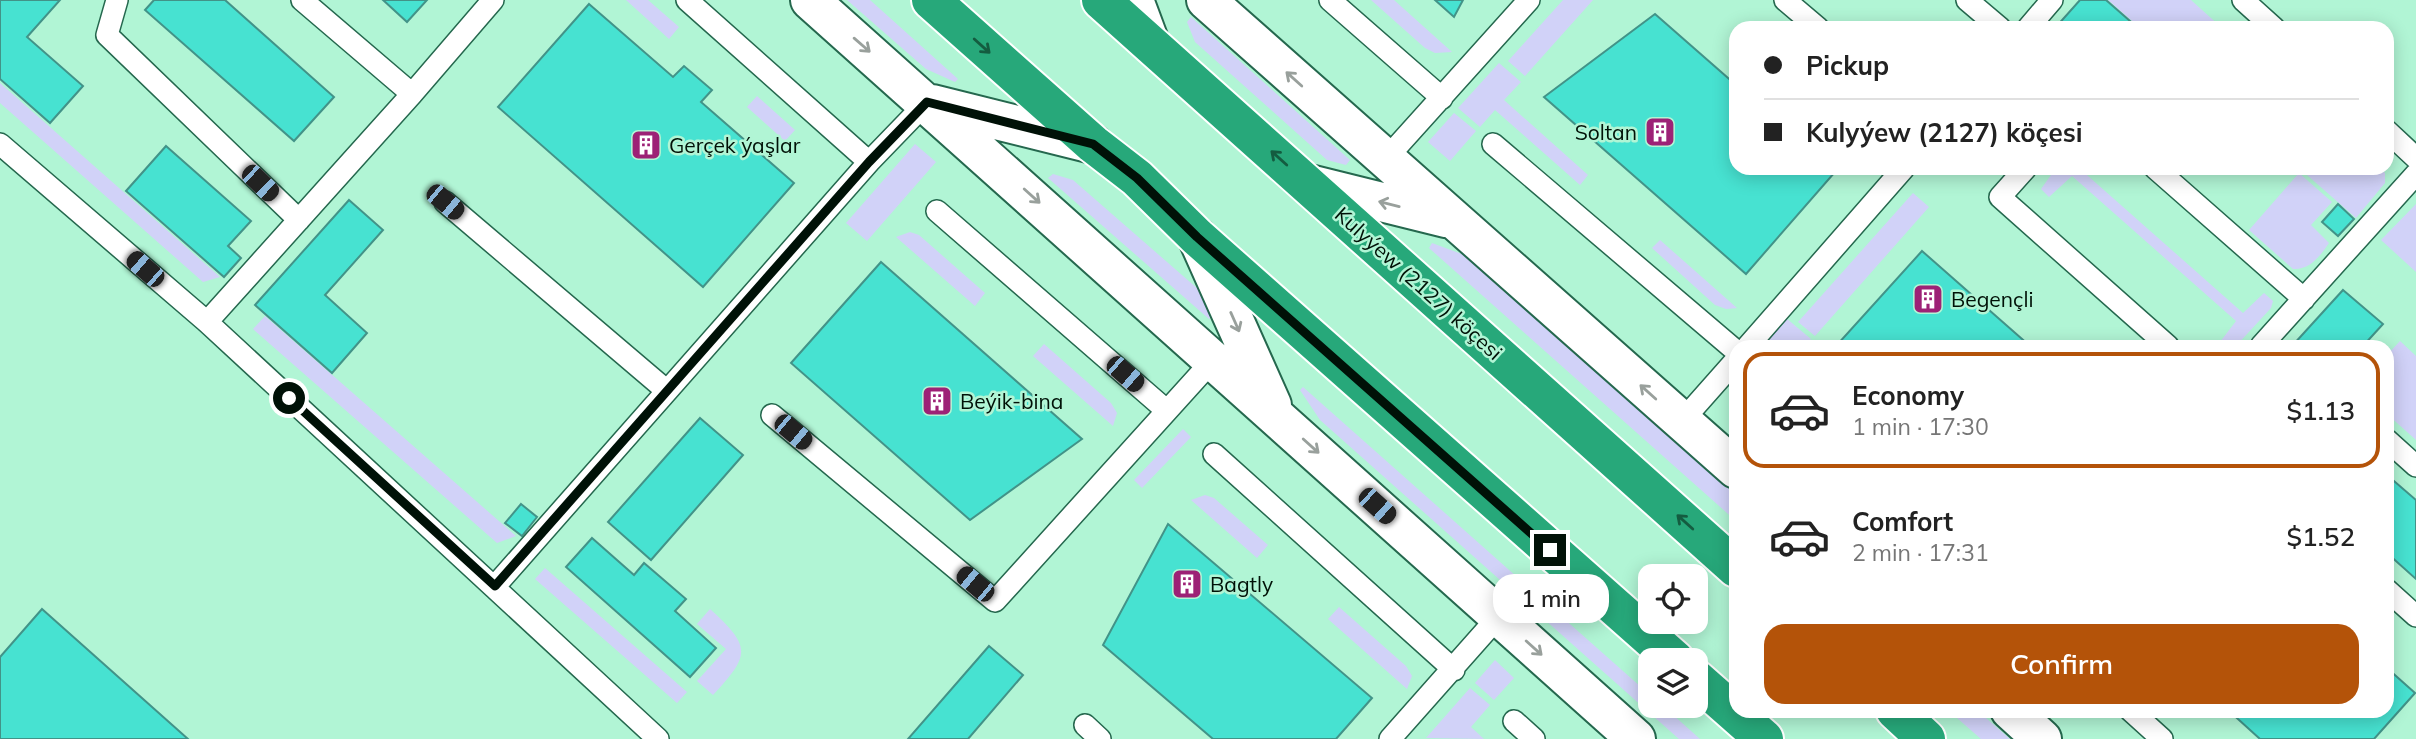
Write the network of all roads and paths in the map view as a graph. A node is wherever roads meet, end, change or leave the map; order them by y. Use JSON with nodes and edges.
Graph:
{"nodes":[{"id":1,"x":117,"y":0,"type":"edge"},
{"id":2,"x":302,"y":0,"type":"edge"},
{"id":3,"x":492,"y":0,"type":"edge"},
{"id":4,"x":687,"y":0,"type":"edge"},
{"id":5,"x":810,"y":0,"type":"edge"},
{"id":6,"x":931,"y":0,"type":"edge"},
{"id":7,"x":1101,"y":0,"type":"edge"},
{"id":8,"x":1134,"y":0,"type":"edge"},
{"id":9,"x":1206,"y":0,"type":"edge"},
{"id":10,"x":1330,"y":0,"type":"edge"},
{"id":11,"x":1530,"y":0,"type":"edge"},
{"id":12,"x":1785,"y":0,"type":"edge"},
{"id":13,"x":1967,"y":0,"type":"edge"},
{"id":14,"x":2053,"y":0,"type":"edge"},
{"id":15,"x":2243,"y":0,"type":"edge"},
{"id":16,"x":1810,"y":21,"type":"edge"},
{"id":17,"x":1992,"y":21,"type":"edge"},
{"id":18,"x":2034,"y":21,"type":"edge"},
{"id":19,"x":2266,"y":21,"type":"edge"},
{"id":20,"x":1150,"y":43,"type":"junction"},
{"id":21,"x":412,"y":94,"type":"junction"},
{"id":22,"x":1442,"y":98,"type":"junction"},
{"id":23,"x":927,"y":102,"type":"junction"},
{"id":24,"x":2394,"y":138,"type":"edge"},
{"id":25,"x":0,"y":144,"type":"edge"},
{"id":26,"x":1093,"y":144,"type":"junction"},
{"id":27,"x":1493,"y":144,"type":"dead end"},
{"id":28,"x":2416,"y":158,"type":"edge"},
{"id":29,"x":1384,"y":161,"type":"junction"},
{"id":30,"x":869,"y":162,"type":"junction"},
{"id":31,"x":2416,"y":174,"type":"edge"},
{"id":32,"x":1898,"y":175,"type":"edge"},
{"id":33,"x":2020,"y":175,"type":"edge"},
{"id":34,"x":2163,"y":175,"type":"edge"},
{"id":35,"x":1308,"y":184,"type":"junction"},
{"id":36,"x":445,"y":202,"type":"dead end"},
{"id":37,"x":937,"y":211,"type":"dead end"},
{"id":38,"x":299,"y":220,"type":"junction"},
{"id":39,"x":1455,"y":220,"type":"junction"},
{"id":40,"x":1197,"y":237,"type":"junction"},
{"id":41,"x":2304,"y":299,"type":"junction"},
{"id":42,"x":207,"y":323,"type":"junction"},
{"id":43,"x":1753,"y":340,"type":"edge"},
{"id":44,"x":2161,"y":340,"type":"edge"},
{"id":45,"x":2266,"y":340,"type":"edge"},
{"id":46,"x":1729,"y":345,"type":"edge"},
{"id":47,"x":1213,"y":360,"type":"junction"},
{"id":48,"x":1729,"y":368,"type":"edge"},
{"id":49,"x":667,"y":391,"type":"junction"},
{"id":50,"x":1167,"y":410,"type":"junction"},
{"id":51,"x":772,"y":415,"type":"dead end"},
{"id":52,"x":1276,"y":415,"type":"junction"},
{"id":53,"x":1682,"y":421,"type":"junction"},
{"id":54,"x":2394,"y":446,"type":"edge"},
{"id":55,"x":1214,"y":454,"type":"dead end"},
{"id":56,"x":1729,"y":463,"type":"edge"},
{"id":57,"x":2416,"y":466,"type":"edge"},
{"id":58,"x":1729,"y":562,"type":"edge"},
{"id":59,"x":495,"y":586,"type":"junction"},
{"id":60,"x":2394,"y":596,"type":"edge"},
{"id":61,"x":1499,"y":616,"type":"junction"},
{"id":62,"x":2416,"y":616,"type":"edge"},
{"id":63,"x":1661,"y":648,"type":"edge"},
{"id":64,"x":1454,"y":670,"type":"junction"},
{"id":65,"x":1708,"y":689,"type":"edge"},
{"id":66,"x":1729,"y":708,"type":"edge"},
{"id":67,"x":1741,"y":718,"type":"edge"},
{"id":68,"x":1904,"y":718,"type":"edge"},
{"id":69,"x":2019,"y":718,"type":"edge"},
{"id":70,"x":2139,"y":718,"type":"edge"},
{"id":71,"x":1514,"y":722,"type":"dead end"},
{"id":72,"x":658,"y":739,"type":"edge"},
{"id":73,"x":1390,"y":739,"type":"edge"},
{"id":74,"x":1534,"y":739,"type":"edge"},
{"id":75,"x":1636,"y":739,"type":"edge"},
{"id":76,"x":1764,"y":739,"type":"edge"},
{"id":77,"x":1926,"y":739,"type":"edge"},
{"id":78,"x":2042,"y":739,"type":"edge"},
{"id":79,"x":2162,"y":739,"type":"edge"}],
"edges":[{"from":1,"to":38,"type":"lane"},
{"from":2,"to":21,"type":"lane"},
{"from":3,"to":21,"type":"lane"},
{"from":4,"to":30,"type":"lane"},
{"from":5,"to":23,"type":"street","one_way":true},
{"from":6,"to":26,"type":"highway","one_way":true},
{"from":7,"to":20,"type":"highway","name":"Kulyýew (2127) köçesi"},
{"from":8,"to":20,"type":"street"},
{"from":29,"to":9,"type":"street","one_way":true},
{"from":10,"to":22,"type":"lane"},
{"from":11,"to":22,"type":"lane"},
{"from":12,"to":16,"type":"lane"},
{"from":13,"to":17,"type":"lane"},
{"from":14,"to":18,"type":"lane"},
{"from":15,"to":19,"type":"lane"},
{"from":35,"to":20,"type":"highway","name":"Kulyýew (2127) köçesi","one_way":true},
{"from":21,"to":38,"type":"lane"},
{"from":22,"to":29,"type":"lane"},
{"from":23,"to":26,"type":"street"},
{"from":23,"to":30,"type":"lane"},
{"from":23,"to":47,"type":"street","one_way":true},
{"from":24,"to":28,"type":"lane"},
{"from":25,"to":42,"type":"lane"},
{"from":26,"to":40,"type":"highway"},
{"from":27,"to":46,"type":"lane"},
{"from":29,"to":39,"type":"street"},
{"from":30,"to":49,"type":"lane"},
{"from":31,"to":41,"type":"lane"},
{"from":32,"to":43,"type":"lane"},
{"from":33,"to":44,"type":"lane"},
{"from":34,"to":41,"type":"lane"},
{"from":39,"to":35,"type":"street","one_way":true},
{"from":58,"to":35,"type":"highway","name":"Kulyýew (2127) köçesi","one_way":true},
{"from":36,"to":49,"type":"lane"},
{"from":37,"to":50,"type":"lane"},
{"from":38,"to":42,"type":"lane"},
{"from":53,"to":39,"type":"street","one_way":true},
{"from":40,"to":52,"type":"street","one_way":true},
{"from":40,"to":63,"type":"highway"},
{"from":41,"to":45,"type":"lane"},
{"from":42,"to":59,"type":"lane"},
{"from":47,"to":50,"type":"lane"},
{"from":47,"to":52,"type":"street"},
{"from":48,"to":53,"type":"lane"},
{"from":49,"to":59,"type":"lane"},
{"from":50,"to":51,"type":"lane"},
{"from":52,"to":61,"type":"street","one_way":true},
{"from":53,"to":56,"type":"street"},
{"from":54,"to":57,"type":"lane"},
{"from":55,"to":64,"type":"lane"},
{"from":59,"to":72,"type":"lane"},
{"from":60,"to":62,"type":"lane"},
{"from":61,"to":64,"type":"lane"},
{"from":61,"to":75,"type":"street","one_way":true},
{"from":64,"to":73,"type":"lane"},
{"from":65,"to":66,"type":"highway"},
{"from":67,"to":76,"type":"highway"},
{"from":68,"to":77,"type":"highway"},
{"from":69,"to":78,"type":"street"},
{"from":70,"to":79,"type":"lane"},
{"from":71,"to":74,"type":"lane"}]}
